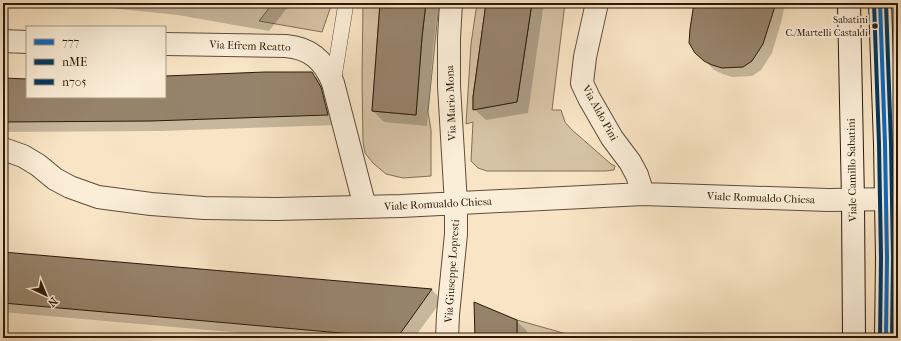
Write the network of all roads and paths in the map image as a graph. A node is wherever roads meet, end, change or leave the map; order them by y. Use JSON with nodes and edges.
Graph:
{"nodes":[{"id":1,"x":346,"y":3,"type":"edge"},
{"id":2,"x":451,"y":3,"type":"edge"},
{"id":3,"x":597,"y":3,"type":"edge"},
{"id":4,"x":849,"y":3,"type":"edge"},
{"id":5,"x":880,"y":3,"type":"edge"},
{"id":6,"x":3,"y":41,"type":"edge"},
{"id":7,"x":26,"y":42,"type":"edge"},
{"id":8,"x":166,"y":44,"type":"edge"},
{"id":9,"x":333,"y":83,"type":"junction"},
{"id":10,"x":3,"y":149,"type":"edge"},
{"id":11,"x":643,"y":194,"type":"junction"},
{"id":12,"x":891,"y":199,"type":"edge"},
{"id":13,"x":853,"y":200,"type":"junction"},
{"id":14,"x":456,"y":204,"type":"junction"},
{"id":15,"x":364,"y":208,"type":"junction"},
{"id":16,"x":447,"y":338,"type":"edge"},
{"id":17,"x":854,"y":338,"type":"edge"},
{"id":18,"x":886,"y":338,"type":"edge"}],
"edges":[{"from":1,"to":9,"type":"lane"},
{"from":2,"to":14,"type":"street","name":"Via Mario Mona"},
{"from":3,"to":11,"type":"street","name":"Via Aldo Pini"},
{"from":4,"to":13,"type":"street","name":"Viale Camillo Sabatini"},
{"from":5,"to":12,"type":"street"},
{"from":6,"to":7,"type":"street"},
{"from":8,"to":9,"type":"street","name":"Via Efrem Reatto"},
{"from":9,"to":15,"type":"street","name":"Via Efrem Reatto"},
{"from":10,"to":15,"type":"street","name":"Viale Romualdo Chiesa"},
{"from":11,"to":13,"type":"street","name":"Viale Romualdo Chiesa"},
{"from":11,"to":14,"type":"street","name":"Viale Romualdo Chiesa"},
{"from":12,"to":13,"type":"street","name":"Viale Romualdo Chiesa"},
{"from":12,"to":18,"type":"street"},
{"from":13,"to":17,"type":"street","name":"Viale Camillo Sabatini"},
{"from":14,"to":15,"type":"street","name":"Viale Romualdo Chiesa"},
{"from":14,"to":16,"type":"street","name":"Via Giuseppe Lopresti"}]}
